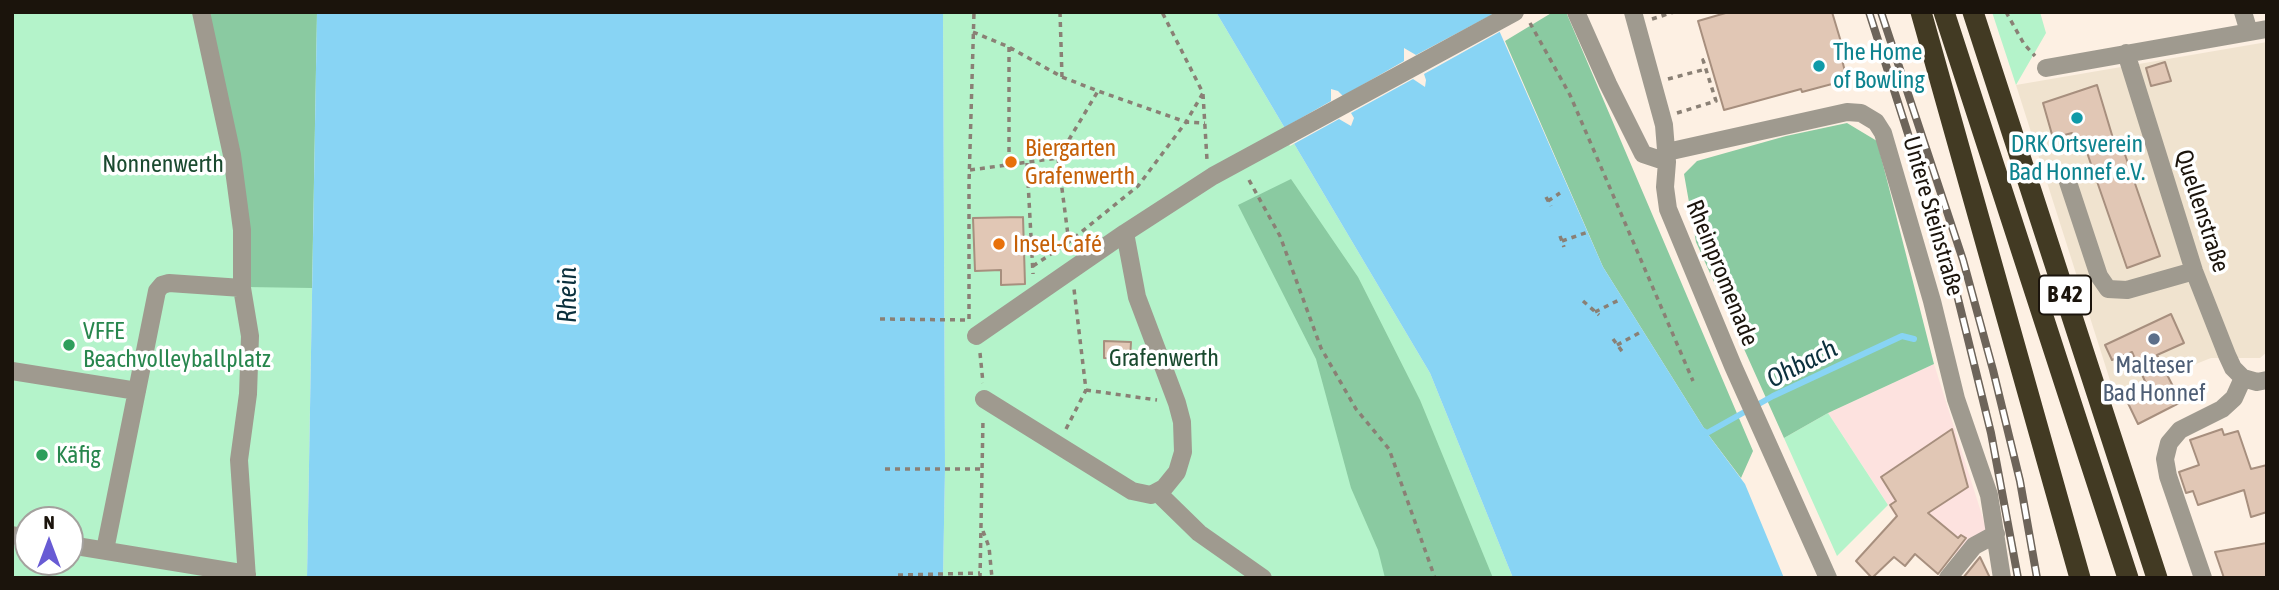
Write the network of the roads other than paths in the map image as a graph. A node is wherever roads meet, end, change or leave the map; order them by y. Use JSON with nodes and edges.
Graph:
{"nodes":[{"id":1,"x":201,"y":12,"type":"edge"},
{"id":2,"x":1576,"y":12,"type":"edge"},
{"id":3,"x":1633,"y":12,"type":"edge"},
{"id":4,"x":1921,"y":12,"type":"edge"},
{"id":5,"x":1944,"y":12,"type":"edge"},
{"id":6,"x":1973,"y":12,"type":"edge"},
{"id":7,"x":2244,"y":12,"type":"edge"},
{"id":8,"x":1521,"y":15,"type":"edge"},
{"id":9,"x":2258,"y":30,"type":"edge"},
{"id":10,"x":2126,"y":52,"type":"junction"},
{"id":11,"x":2046,"y":68,"type":"road end"},
{"id":12,"x":1667,"y":157,"type":"junction"},
{"id":13,"x":2065,"y":173,"type":"dead end"},
{"id":14,"x":1125,"y":233,"type":"junction"},
{"id":15,"x":2194,"y":271,"type":"junction"},
{"id":16,"x":242,"y":288,"type":"junction"},
{"id":17,"x":972,"y":328,"type":"road end"},
{"id":18,"x":12,"y":371,"type":"edge"},
{"id":19,"x":2243,"y":378,"type":"junction"},
{"id":20,"x":2267,"y":380,"type":"edge"},
{"id":21,"x":137,"y":391,"type":"junction"},
{"id":22,"x":984,"y":399,"type":"road end"},
{"id":23,"x":1157,"y":492,"type":"junction"},
{"id":24,"x":1996,"y":534,"type":"junction"},
{"id":25,"x":84,"y":547,"type":"edge"},
{"id":26,"x":105,"y":550,"type":"junction"},
{"id":27,"x":247,"y":576,"type":"edge"},
{"id":28,"x":1263,"y":578,"type":"edge"},
{"id":29,"x":1828,"y":578,"type":"edge"},
{"id":30,"x":1948,"y":578,"type":"edge"},
{"id":31,"x":2002,"y":578,"type":"edge"},
{"id":32,"x":2080,"y":578,"type":"edge"},
{"id":33,"x":2128,"y":578,"type":"edge"},
{"id":34,"x":2157,"y":578,"type":"edge"},
{"id":35,"x":2203,"y":578,"type":"edge"}],
"edges":[{"from":1,"to":16,"type":"street"},
{"from":2,"to":12,"type":"street"},
{"from":3,"to":12,"type":"street","name":"Rheinpromenade"},
{"from":4,"to":32,"type":"highway"},
{"from":5,"to":33,"type":"highway","number":"B 42"},
{"from":6,"to":34,"type":"highway","number":"B 42"},
{"from":7,"to":9,"type":"street"},
{"from":8,"to":14,"type":"street"},
{"from":9,"to":10,"type":"street"},
{"from":10,"to":11,"type":"street"},
{"from":10,"to":15,"type":"street","name":"Quellenstraße"},
{"from":12,"to":24,"type":"street","name":"Untere Steinstraße"},
{"from":12,"to":29,"type":"street","name":"Rheinpromenade"},
{"from":13,"to":15,"type":"street"},
{"from":14,"to":17,"type":"street"},
{"from":14,"to":23,"type":"street"},
{"from":15,"to":19,"type":"street","name":"Quellenstraße"},
{"from":16,"to":21,"type":"street"},
{"from":16,"to":27,"type":"street"},
{"from":18,"to":21,"type":"street"},
{"from":19,"to":20,"type":"street"},
{"from":19,"to":35,"type":"street"},
{"from":21,"to":26,"type":"street"},
{"from":22,"to":23,"type":"street"},
{"from":23,"to":28,"type":"street"},
{"from":24,"to":30,"type":"street"},
{"from":24,"to":31,"type":"street","name":"Untere Steinstraße"},
{"from":25,"to":26,"type":"street"},
{"from":26,"to":27,"type":"street"}]}
